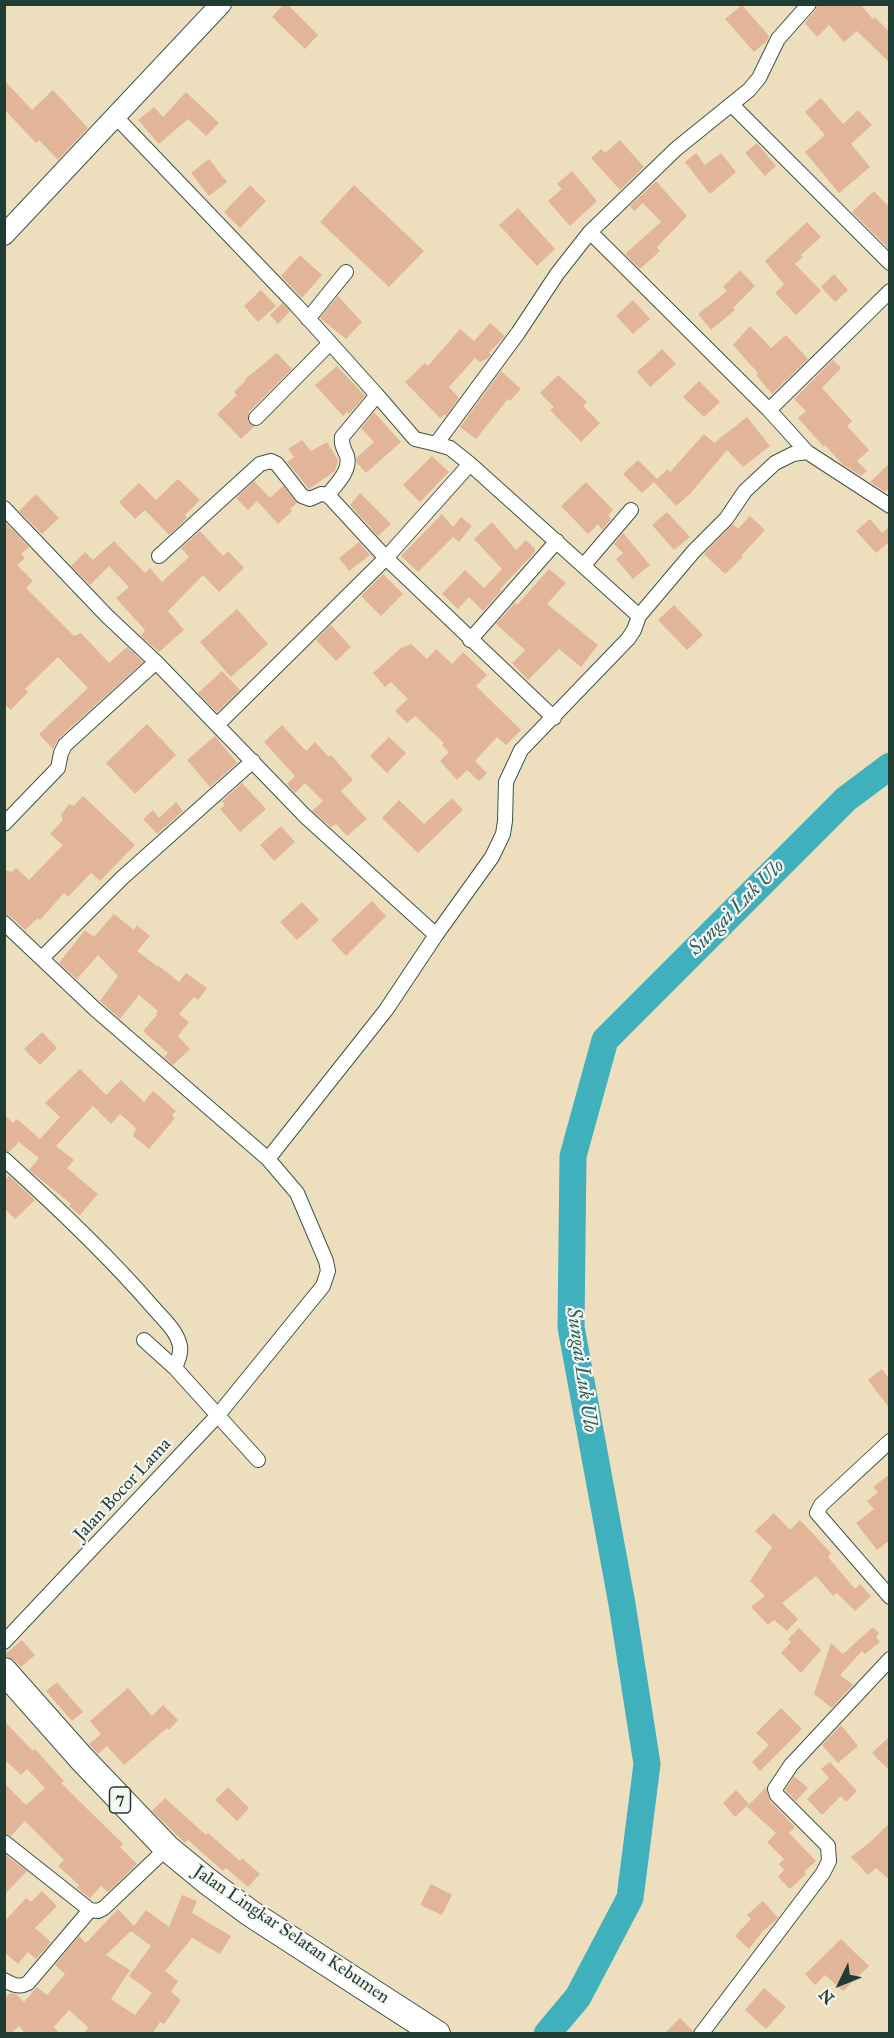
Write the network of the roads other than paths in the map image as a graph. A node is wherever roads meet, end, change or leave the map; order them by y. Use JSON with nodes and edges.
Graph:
{"nodes":[{"id":1,"x":221,"y":4,"type":"edge"},
{"id":2,"x":809,"y":4,"type":"edge"},
{"id":3,"x":732,"y":105,"type":"junction"},
{"id":4,"x":116,"y":117,"type":"junction"},
{"id":5,"x":590,"y":232,"type":"junction"},
{"id":6,"x":4,"y":235,"type":"edge"},
{"id":7,"x":890,"y":262,"type":"edge"},
{"id":8,"x":346,"y":272,"type":"dead end"},
{"id":9,"x":890,"y":291,"type":"edge"},
{"id":10,"x":308,"y":319,"type":"junction"},
{"id":11,"x":330,"y":343,"type":"junction"},
{"id":12,"x":377,"y":395,"type":"junction"},
{"id":13,"x":769,"y":410,"type":"junction"},
{"id":14,"x":256,"y":418,"type":"dead end"},
{"id":15,"x":436,"y":444,"type":"junction"},
{"id":16,"x":807,"y":452,"type":"junction"},
{"id":17,"x":470,"y":464,"type":"junction"},
{"id":18,"x":335,"y":503,"type":"junction"},
{"id":19,"x":890,"y":506,"type":"edge"},
{"id":20,"x":4,"y":508,"type":"edge"},
{"id":21,"x":631,"y":510,"type":"dead end"},
{"id":22,"x":557,"y":541,"type":"junction"},
{"id":23,"x":159,"y":556,"type":"dead end"},
{"id":24,"x":386,"y":558,"type":"junction"},
{"id":25,"x":584,"y":565,"type":"junction"},
{"id":26,"x":639,"y":616,"type":"junction"},
{"id":27,"x":470,"y":640,"type":"junction"},
{"id":28,"x":156,"y":662,"type":"junction"},
{"id":29,"x":554,"y":718,"type":"junction"},
{"id":30,"x":217,"y":725,"type":"junction"},
{"id":31,"x":254,"y":761,"type":"junction"},
{"id":32,"x":4,"y":824,"type":"edge"},
{"id":33,"x":4,"y":923,"type":"edge"},
{"id":34,"x":436,"y":935,"type":"junction"},
{"id":35,"x":42,"y":958,"type":"junction"},
{"id":36,"x":4,"y":1159,"type":"edge"},
{"id":37,"x":268,"y":1159,"type":"junction"},
{"id":38,"x":144,"y":1340,"type":"dead end"},
{"id":39,"x":175,"y":1368,"type":"junction"},
{"id":40,"x":218,"y":1415,"type":"junction"},
{"id":41,"x":890,"y":1441,"type":"edge"},
{"id":42,"x":258,"y":1460,"type":"dead end"},
{"id":43,"x":890,"y":1597,"type":"edge"},
{"id":44,"x":4,"y":1642,"type":"edge"},
{"id":45,"x":890,"y":1659,"type":"edge"},
{"id":46,"x":4,"y":1671,"type":"edge"},
{"id":47,"x":4,"y":1842,"type":"edge"},
{"id":48,"x":167,"y":1848,"type":"junction"},
{"id":49,"x":90,"y":1910,"type":"junction"},
{"id":50,"x":4,"y":1980,"type":"edge"},
{"id":51,"x":437,"y":2034,"type":"edge"},
{"id":52,"x":701,"y":2034,"type":"edge"}],
"edges":[{"from":1,"to":4,"type":"main road"},
{"from":2,"to":3,"type":"street"},
{"from":3,"to":5,"type":"street"},
{"from":3,"to":7,"type":"street"},
{"from":4,"to":6,"type":"main road"},
{"from":4,"to":10,"type":"street"},
{"from":5,"to":13,"type":"street"},
{"from":5,"to":15,"type":"street"},
{"from":8,"to":10,"type":"street"},
{"from":9,"to":13,"type":"street"},
{"from":10,"to":11,"type":"street"},
{"from":11,"to":12,"type":"street"},
{"from":11,"to":14,"type":"street"},
{"from":12,"to":15,"type":"street"},
{"from":12,"to":18,"type":"street"},
{"from":13,"to":16,"type":"street"},
{"from":15,"to":17,"type":"street"},
{"from":16,"to":19,"type":"street"},
{"from":16,"to":26,"type":"street"},
{"from":17,"to":22,"type":"street"},
{"from":17,"to":24,"type":"street"},
{"from":18,"to":23,"type":"street"},
{"from":18,"to":24,"type":"street"},
{"from":20,"to":28,"type":"street"},
{"from":21,"to":25,"type":"street"},
{"from":22,"to":25,"type":"street"},
{"from":22,"to":27,"type":"street"},
{"from":24,"to":27,"type":"street"},
{"from":24,"to":30,"type":"street"},
{"from":25,"to":26,"type":"street"},
{"from":26,"to":29,"type":"street"},
{"from":27,"to":29,"type":"street"},
{"from":28,"to":30,"type":"street"},
{"from":28,"to":32,"type":"street"},
{"from":29,"to":34,"type":"street"},
{"from":30,"to":31,"type":"street"},
{"from":31,"to":34,"type":"street"},
{"from":31,"to":35,"type":"street"},
{"from":33,"to":35,"type":"street","name":"Jalan Bocor Lama"},
{"from":34,"to":37,"type":"street"},
{"from":35,"to":37,"type":"street","name":"Jalan Bocor Lama"},
{"from":36,"to":39,"type":"street"},
{"from":37,"to":40,"type":"street","name":"Jalan Bocor Lama"},
{"from":38,"to":39,"type":"street"},
{"from":39,"to":40,"type":"street"},
{"from":40,"to":42,"type":"street"},
{"from":40,"to":44,"type":"street","name":"Jalan Bocor Lama"},
{"from":41,"to":43,"type":"street"},
{"from":45,"to":52,"type":"street"},
{"from":46,"to":48,"type":"highway","name":"Jalan Lingkar Selatan Kebumen","number":"7"},
{"from":47,"to":49,"type":"street"},
{"from":48,"to":49,"type":"street"},
{"from":48,"to":51,"type":"highway","name":"Jalan Lingkar Selatan Kebumen","number":"7"},
{"from":49,"to":50,"type":"street"}]}
